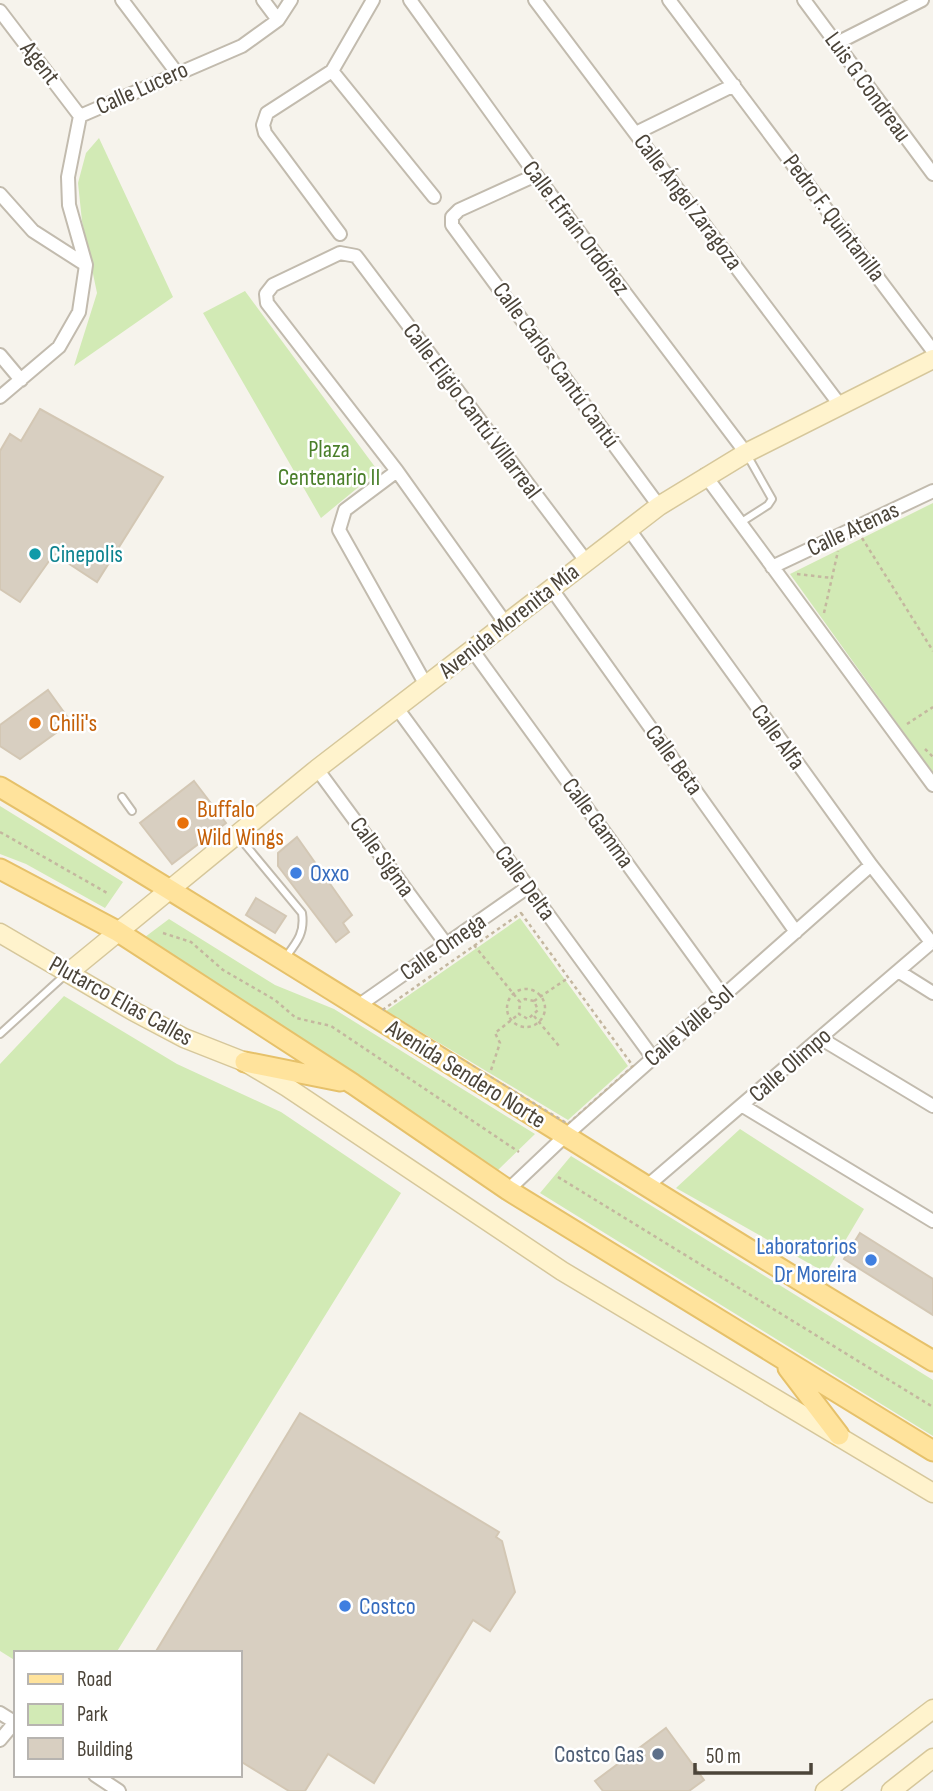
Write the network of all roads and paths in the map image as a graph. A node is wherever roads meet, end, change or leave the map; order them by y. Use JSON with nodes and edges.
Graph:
{"nodes":[{"id":1,"x":122,"y":0,"type":"edge"},
{"id":2,"x":263,"y":0,"type":"edge"},
{"id":3,"x":291,"y":0,"type":"edge"},
{"id":4,"x":373,"y":0,"type":"edge"},
{"id":5,"x":410,"y":0,"type":"edge"},
{"id":6,"x":534,"y":0,"type":"edge"},
{"id":7,"x":669,"y":0,"type":"edge"},
{"id":8,"x":804,"y":0,"type":"edge"},
{"id":9,"x":922,"y":0,"type":"edge"},
{"id":10,"x":0,"y":11,"type":"edge"},
{"id":11,"x":278,"y":20,"type":"junction"},
{"id":12,"x":836,"y":43,"type":"junction"},
{"id":13,"x":332,"y":71,"type":"junction"},
{"id":14,"x":177,"y":72,"type":"junction"},
{"id":15,"x":734,"y":85,"type":"junction"},
{"id":16,"x":80,"y":116,"type":"junction"},
{"id":17,"x":636,"y":133,"type":"junction"},
{"id":18,"x":933,"y":174,"type":"edge"},
{"id":19,"x":536,"y":175,"type":"junction"},
{"id":20,"x":0,"y":194,"type":"edge"},
{"id":21,"x":434,"y":197,"type":"dead end"},
{"id":22,"x":340,"y":234,"type":"dead end"},
{"id":23,"x":86,"y":265,"type":"junction"},
{"id":24,"x":933,"y":351,"type":"edge"},
{"id":25,"x":0,"y":355,"type":"edge"},
{"id":26,"x":933,"y":359,"type":"edge"},
{"id":27,"x":21,"y":380,"type":"junction"},
{"id":28,"x":0,"y":397,"type":"edge"},
{"id":29,"x":840,"y":405,"type":"junction"},
{"id":30,"x":746,"y":453,"type":"junction"},
{"id":31,"x":397,"y":471,"type":"junction"},
{"id":32,"x":705,"y":475,"type":"junction"},
{"id":33,"x":933,"y":491,"type":"edge"},
{"id":34,"x":659,"y":506,"type":"junction"},
{"id":35,"x":740,"y":523,"type":"junction"},
{"id":36,"x":628,"y":528,"type":"junction"},
{"id":37,"x":871,"y":531,"type":"dead end"},
{"id":38,"x":839,"y":547,"type":"dead end"},
{"id":39,"x":586,"y":561,"type":"junction"},
{"id":40,"x":772,"y":567,"type":"junction"},
{"id":41,"x":790,"y":574,"type":"dead end"},
{"id":42,"x":832,"y":578,"type":"junction"},
{"id":43,"x":551,"y":588,"type":"junction"},
{"id":44,"x":823,"y":616,"type":"dead end"},
{"id":45,"x":506,"y":624,"type":"junction"},
{"id":46,"x":472,"y":651,"type":"junction"},
{"id":47,"x":933,"y":651,"type":"edge"},
{"id":48,"x":426,"y":685,"type":"junction"},
{"id":49,"x":933,"y":707,"type":"edge"},
{"id":50,"x":397,"y":708,"type":"junction"},
{"id":51,"x":903,"y":727,"type":"dead end"},
{"id":52,"x":918,"y":742,"type":"dead end"},
{"id":53,"x":933,"y":757,"type":"edge"},
{"id":54,"x":317,"y":769,"type":"junction"},
{"id":55,"x":933,"y":785,"type":"edge"},
{"id":56,"x":0,"y":787,"type":"edge"},
{"id":57,"x":122,"y":797,"type":"dead end"},
{"id":58,"x":132,"y":811,"type":"dead end"},
{"id":59,"x":0,"y":832,"type":"edge"},
{"id":60,"x":236,"y":834,"type":"junction"},
{"id":61,"x":872,"y":865,"type":"junction"},
{"id":62,"x":0,"y":869,"type":"edge"},
{"id":63,"x":528,"y":887,"type":"junction"},
{"id":64,"x":168,"y":888,"type":"junction"},
{"id":65,"x":109,"y":894,"type":"dead end"},
{"id":66,"x":117,"y":931,"type":"junction"},
{"id":67,"x":796,"y":932,"type":"junction"},
{"id":68,"x":0,"y":933,"type":"edge"},
{"id":69,"x":163,"y":933,"type":"dead end"},
{"id":70,"x":932,"y":941,"type":"edge"},
{"id":71,"x":446,"y":944,"type":"junction"},
{"id":72,"x":474,"y":946,"type":"junction"},
{"id":73,"x":284,"y":960,"type":"junction"},
{"id":74,"x":898,"y":971,"type":"junction"},
{"id":75,"x":68,"y":973,"type":"junction"},
{"id":76,"x":568,"y":978,"type":"junction"},
{"id":77,"x":933,"y":993,"type":"edge"},
{"id":78,"x":514,"y":994,"type":"junction"},
{"id":79,"x":723,"y":996,"type":"junction"},
{"id":80,"x":542,"y":997,"type":"junction"},
{"id":81,"x":534,"y":1001,"type":"junction"},
{"id":82,"x":520,"y":1002,"type":"junction"},
{"id":83,"x":358,"y":1006,"type":"junction"},
{"id":84,"x":519,"y":1014,"type":"junction"},
{"id":85,"x":534,"y":1016,"type":"junction"},
{"id":86,"x":511,"y":1020,"type":"junction"},
{"id":87,"x":540,"y":1022,"type":"junction"},
{"id":88,"x":0,"y":1034,"type":"edge"},
{"id":89,"x":820,"y":1038,"type":"junction"},
{"id":90,"x":559,"y":1046,"type":"dead end"},
{"id":91,"x":653,"y":1058,"type":"junction"},
{"id":92,"x":245,"y":1062,"type":"junction"},
{"id":93,"x":488,"y":1076,"type":"junction"},
{"id":94,"x":353,"y":1084,"type":"junction"},
{"id":95,"x":743,"y":1106,"type":"junction"},
{"id":96,"x":933,"y":1106,"type":"edge"},
{"id":97,"x":565,"y":1136,"type":"junction"},
{"id":98,"x":519,"y":1152,"type":"dead end"},
{"id":99,"x":558,"y":1177,"type":"dead end"},
{"id":100,"x":646,"y":1187,"type":"junction"},
{"id":101,"x":509,"y":1190,"type":"junction"},
{"id":102,"x":933,"y":1221,"type":"edge"},
{"id":103,"x":781,"y":1359,"type":"junction"},
{"id":104,"x":933,"y":1361,"type":"edge"},
{"id":105,"x":933,"y":1407,"type":"edge"},
{"id":106,"x":839,"y":1435,"type":"junction"},
{"id":107,"x":933,"y":1451,"type":"edge"},
{"id":108,"x":933,"y":1493,"type":"edge"},
{"id":109,"x":933,"y":1709,"type":"edge"},
{"id":110,"x":14,"y":1724,"type":"edge"},
{"id":111,"x":0,"y":1740,"type":"edge"},
{"id":112,"x":933,"y":1758,"type":"edge"},
{"id":113,"x":97,"y":1777,"type":"edge"},
{"id":114,"x":112,"y":1789,"type":"edge"},
{"id":115,"x":825,"y":1791,"type":"edge"},
{"id":116,"x":891,"y":1791,"type":"edge"}],
"edges":[{"from":1,"to":14,"type":"street"},
{"from":2,"to":11,"type":"street"},
{"from":3,"to":11,"type":"street","name":"Calle Lucero"},
{"from":4,"to":13,"type":"street"},
{"from":5,"to":19,"type":"street","name":"Calle Efraín Ordóñez"},
{"from":6,"to":17,"type":"street","name":"Calle Ángel Zaragoza"},
{"from":7,"to":15,"type":"street","name":"Pedro F. Quintanilla"},
{"from":8,"to":12,"type":"street","name":"Luis G Condreau"},
{"from":9,"to":12,"type":"street"},
{"from":10,"to":16,"type":"street","name":"Agent"},
{"from":11,"to":14,"type":"street","name":"Calle Lucero"},
{"from":12,"to":18,"type":"street","name":"Luis G Condreau"},
{"from":13,"to":21,"type":"street"},
{"from":13,"to":22,"type":"street"},
{"from":14,"to":16,"type":"street","name":"Calle Lucero"},
{"from":15,"to":17,"type":"street"},
{"from":15,"to":24,"type":"street","name":"Pedro F. Quintanilla"},
{"from":16,"to":23,"type":"street","name":"Calle Lucero"},
{"from":17,"to":29,"type":"street","name":"Calle Ángel Zaragoza"},
{"from":19,"to":30,"type":"street","name":"Calle Efraín Ordóñez"},
{"from":19,"to":34,"type":"street","name":"Calle Carlos Cantú Cantú"},
{"from":20,"to":23,"type":"street"},
{"from":23,"to":27,"type":"street","name":"Calle Lucero"},
{"from":25,"to":27,"type":"street"},
{"from":26,"to":29,"type":"street","name":"Avenida Morenita Mía"},
{"from":27,"to":28,"type":"street","name":"Calle Lucero"},
{"from":29,"to":30,"type":"street","name":"Avenida Morenita Mía"},
{"from":30,"to":32,"type":"street","name":"Avenida Morenita Mía"},
{"from":30,"to":35,"type":"lane"},
{"from":31,"to":39,"type":"street","name":"Calle Eligio Cantú Villarreal"},
{"from":31,"to":45,"type":"street"},
{"from":31,"to":48,"type":"street"},
{"from":32,"to":34,"type":"street","name":"Avenida Morenita Mía"},
{"from":32,"to":35,"type":"street"},
{"from":33,"to":40,"type":"street","name":"Calle Atenas"},
{"from":34,"to":36,"type":"street","name":"Avenida Morenita Mía"},
{"from":35,"to":40,"type":"street"},
{"from":36,"to":39,"type":"street","name":"Avenida Morenita Mía"},
{"from":36,"to":61,"type":"street","name":"Calle Alfa"},
{"from":37,"to":47,"type":"path"},
{"from":38,"to":42,"type":"path"},
{"from":39,"to":43,"type":"street","name":"Avenida Morenita Mía"},
{"from":40,"to":55,"type":"street"},
{"from":41,"to":42,"type":"path"},
{"from":42,"to":44,"type":"path"},
{"from":43,"to":45,"type":"street","name":"Avenida Morenita Mía"},
{"from":43,"to":67,"type":"street","name":"Calle Beta"},
{"from":45,"to":46,"type":"street","name":"Avenida Morenita Mía"},
{"from":46,"to":48,"type":"street","name":"Avenida Morenita Mía"},
{"from":46,"to":79,"type":"street","name":"Calle Gamma"},
{"from":48,"to":50,"type":"street","name":"Avenida Morenita Mía"},
{"from":49,"to":51,"type":"path"},
{"from":50,"to":54,"type":"street","name":"Avenida Morenita Mía"},
{"from":50,"to":63,"type":"street","name":"Calle Delta"},
{"from":52,"to":53,"type":"path"},
{"from":54,"to":60,"type":"street","name":"Avenida Morenita Mía"},
{"from":54,"to":71,"type":"street","name":"Calle Sigma"},
{"from":56,"to":64,"type":"main road","name":"Avenida Sendero Norte"},
{"from":57,"to":58,"type":"lane"},
{"from":59,"to":65,"type":"path"},
{"from":60,"to":64,"type":"street","name":"Avenida Morenita Mía"},
{"from":60,"to":73,"type":"lane"},
{"from":61,"to":67,"type":"street","name":"Calle Valle Sol"},
{"from":61,"to":70,"type":"street","name":"Calle Alfa"},
{"from":62,"to":66,"type":"main road"},
{"from":63,"to":71,"type":"street","name":"Calle Omega"},
{"from":63,"to":91,"type":"street","name":"Calle Delta"},
{"from":64,"to":66,"type":"street","name":"Avenida Morenita Mía"},
{"from":64,"to":73,"type":"main road","name":"Avenida Sendero Norte"},
{"from":66,"to":75,"type":"street","name":"Avenida Morenita Mía"},
{"from":66,"to":94,"type":"main road"},
{"from":67,"to":79,"type":"street","name":"Calle Valle Sol"},
{"from":68,"to":75,"type":"street","name":"Plutarco Elias Calles"},
{"from":69,"to":98,"type":"path"},
{"from":70,"to":74,"type":"street","name":"Calle Olimpo"},
{"from":71,"to":83,"type":"street","name":"Calle Omega"},
{"from":72,"to":76,"type":"path"},
{"from":72,"to":78,"type":"path"},
{"from":72,"to":93,"type":"path"},
{"from":73,"to":83,"type":"main road","name":"Avenida Sendero Norte"},
{"from":74,"to":77,"type":"street"},
{"from":74,"to":89,"type":"street","name":"Calle Olimpo"},
{"from":75,"to":88,"type":"lane"},
{"from":75,"to":92,"type":"street","name":"Plutarco Elias Calles"},
{"from":76,"to":80,"type":"path"},
{"from":76,"to":93,"type":"path"},
{"from":78,"to":80,"type":"path"},
{"from":78,"to":82,"type":"path"},
{"from":78,"to":86,"type":"path"},
{"from":79,"to":91,"type":"street","name":"Calle Valle Sol"},
{"from":80,"to":81,"type":"path"},
{"from":80,"to":87,"type":"path"},
{"from":81,"to":82,"type":"path"},
{"from":81,"to":85,"type":"path"},
{"from":82,"to":84,"type":"path"},
{"from":83,"to":97,"type":"main road","name":"Avenida Sendero Norte"},
{"from":84,"to":85,"type":"path"},
{"from":84,"to":86,"type":"path"},
{"from":85,"to":87,"type":"path"},
{"from":86,"to":87,"type":"path"},
{"from":86,"to":93,"type":"path"},
{"from":87,"to":90,"type":"path"},
{"from":89,"to":95,"type":"street","name":"Calle Olimpo"},
{"from":89,"to":96,"type":"street"},
{"from":91,"to":97,"type":"street","name":"Calle Valle Sol"},
{"from":92,"to":94,"type":"main road"},
{"from":92,"to":106,"type":"street"},
{"from":94,"to":101,"type":"main road"},
{"from":95,"to":100,"type":"street","name":"Calle Olimpo"},
{"from":95,"to":102,"type":"street"},
{"from":97,"to":100,"type":"main road","name":"Avenida Sendero Norte"},
{"from":97,"to":101,"type":"street","name":"Calle Valle Sol"},
{"from":99,"to":105,"type":"path"},
{"from":100,"to":104,"type":"main road","name":"Avenida Sendero Norte"},
{"from":101,"to":103,"type":"main road"},
{"from":103,"to":106,"type":"main road"},
{"from":103,"to":107,"type":"main road"},
{"from":106,"to":108,"type":"street"},
{"from":109,"to":115,"type":"street"},
{"from":110,"to":111,"type":"street"},
{"from":112,"to":116,"type":"street"},
{"from":113,"to":114,"type":"street"}]}
